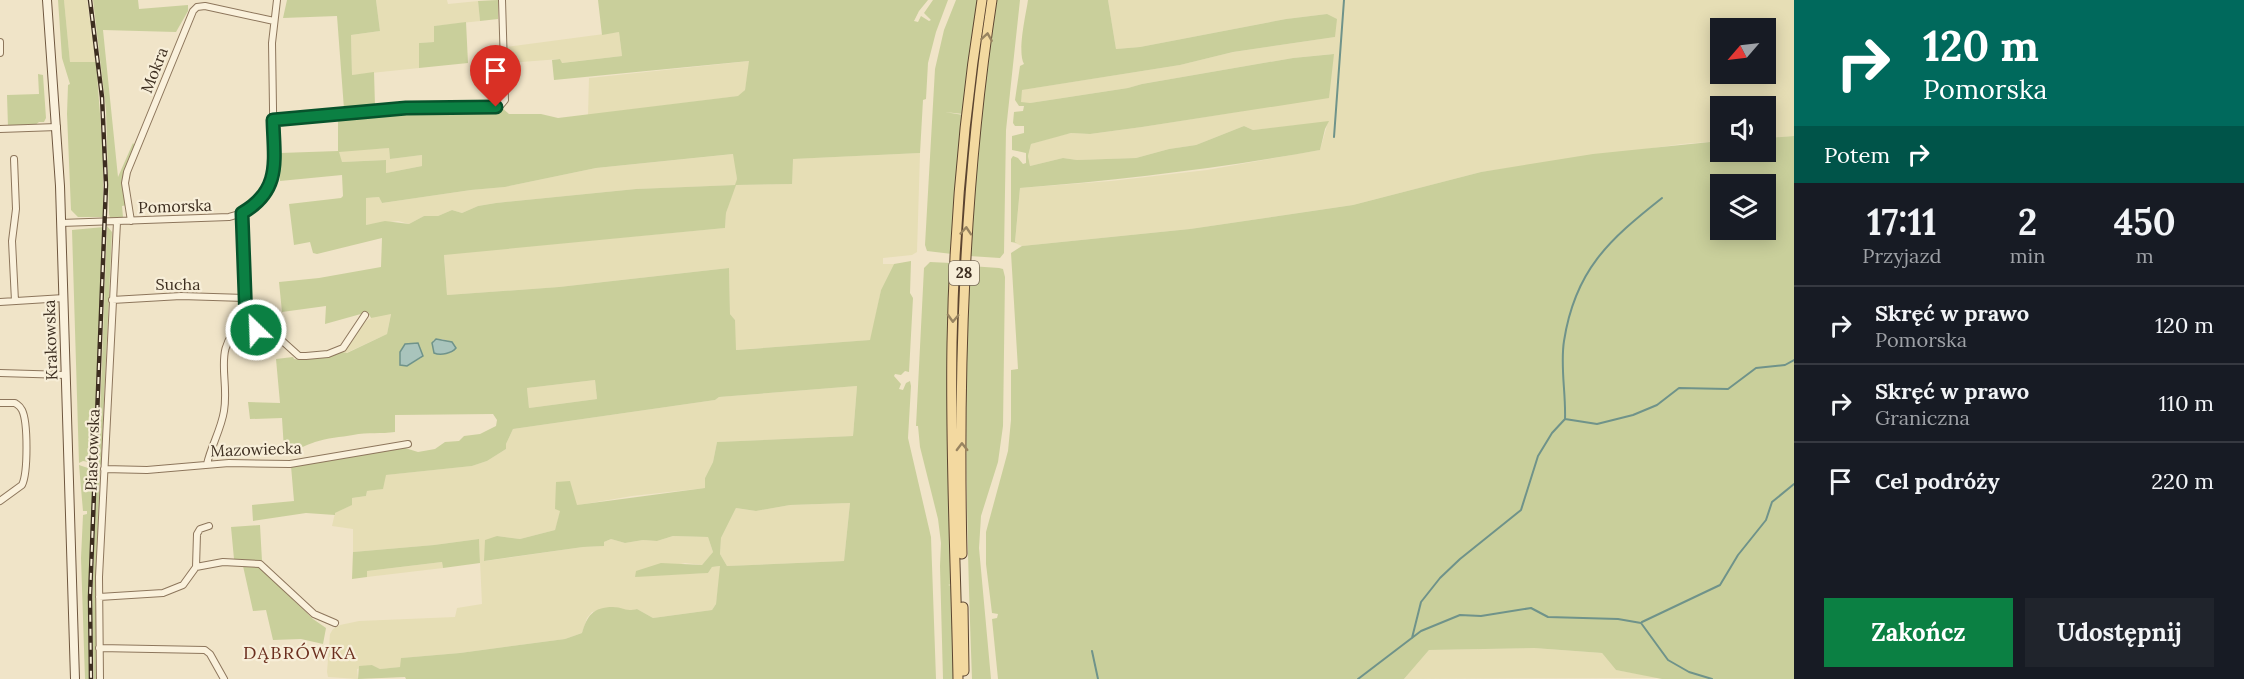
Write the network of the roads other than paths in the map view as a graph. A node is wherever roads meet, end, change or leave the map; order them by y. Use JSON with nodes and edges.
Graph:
{"nodes":[{"id":1,"x":47,"y":0,"type":"edge"},
{"id":2,"x":277,"y":0,"type":"edge"},
{"id":3,"x":502,"y":0,"type":"edge"},
{"id":4,"x":982,"y":0,"type":"edge"},
{"id":5,"x":992,"y":0,"type":"edge"},
{"id":6,"x":274,"y":21,"type":"junction"},
{"id":7,"x":0,"y":42,"type":"edge"},
{"id":8,"x":0,"y":53,"type":"edge"},
{"id":9,"x":273,"y":120,"type":"junction"},
{"id":10,"x":57,"y":127,"type":"junction"},
{"id":11,"x":0,"y":129,"type":"edge"},
{"id":12,"x":14,"y":159,"type":"dead end"},
{"id":13,"x":242,"y":213,"type":"junction"},
{"id":14,"x":131,"y":221,"type":"junction"},
{"id":15,"x":117,"y":222,"type":"junction"},
{"id":16,"x":61,"y":223,"type":"junction"},
{"id":17,"x":64,"y":298,"type":"junction"},
{"id":18,"x":245,"y":298,"type":"junction"},
{"id":19,"x":112,"y":300,"type":"junction"},
{"id":20,"x":15,"y":301,"type":"junction"},
{"id":21,"x":0,"y":302,"type":"edge"},
{"id":22,"x":364,"y":315,"type":"dead end"},
{"id":23,"x":246,"y":321,"type":"junction"},
{"id":24,"x":0,"y":373,"type":"edge"},
{"id":25,"x":66,"y":375,"type":"junction"},
{"id":26,"x":0,"y":403,"type":"edge"},
{"id":27,"x":408,"y":444,"type":"dead end"},
{"id":28,"x":207,"y":464,"type":"junction"},
{"id":29,"x":104,"y":469,"type":"junction"},
{"id":30,"x":0,"y":501,"type":"edge"},
{"id":31,"x":209,"y":526,"type":"dead end"},
{"id":32,"x":196,"y":567,"type":"junction"},
{"id":33,"x":99,"y":597,"type":"junction"},
{"id":34,"x":335,"y":623,"type":"dead end"},
{"id":35,"x":99,"y":648,"type":"junction"},
{"id":36,"x":75,"y":679,"type":"edge"},
{"id":37,"x":100,"y":679,"type":"edge"},
{"id":38,"x":224,"y":679,"type":"edge"},
{"id":39,"x":958,"y":679,"type":"edge"},
{"id":40,"x":964,"y":679,"type":"edge"}],
"edges":[{"from":1,"to":10,"type":"main road","name":"Krakowska"},
{"from":2,"to":6,"type":"street"},
{"from":3,"to":9,"type":"street"},
{"from":4,"to":39,"type":"main road","number":"28","one_way":true},
{"from":40,"to":5,"type":"main road","number":"28","one_way":true},
{"from":6,"to":9,"type":"street"},
{"from":6,"to":14,"type":"street","name":"Mokra"},
{"from":7,"to":8,"type":"street"},
{"from":9,"to":13,"type":"street"},
{"from":10,"to":11,"type":"street"},
{"from":10,"to":16,"type":"main road","name":"Krakowska"},
{"from":12,"to":20,"type":"street"},
{"from":13,"to":14,"type":"street","name":"Pomorska"},
{"from":13,"to":18,"type":"street"},
{"from":14,"to":15,"type":"street","name":"Pomorska"},
{"from":15,"to":16,"type":"street","name":"Pomorska"},
{"from":15,"to":19,"type":"street","name":"Piastowska"},
{"from":16,"to":17,"type":"main road","name":"Krakowska"},
{"from":17,"to":20,"type":"street"},
{"from":17,"to":25,"type":"main road","name":"Krakowska"},
{"from":18,"to":19,"type":"street","name":"Sucha"},
{"from":18,"to":23,"type":"street"},
{"from":19,"to":29,"type":"street","name":"Piastowska"},
{"from":20,"to":21,"type":"street"},
{"from":22,"to":23,"type":"street"},
{"from":23,"to":28,"type":"street"},
{"from":24,"to":25,"type":"street"},
{"from":25,"to":36,"type":"main road","name":"Krakowska"},
{"from":26,"to":30,"type":"street"},
{"from":27,"to":28,"type":"street","name":"Mazowiecka"},
{"from":28,"to":29,"type":"street","name":"Mazowiecka"},
{"from":29,"to":33,"type":"street","name":"Piastowska"},
{"from":31,"to":32,"type":"street"},
{"from":32,"to":33,"type":"street"},
{"from":32,"to":34,"type":"street"},
{"from":33,"to":35,"type":"street","name":"Piastowska"},
{"from":35,"to":37,"type":"street","name":"Piastowska"},
{"from":35,"to":38,"type":"street"}]}
